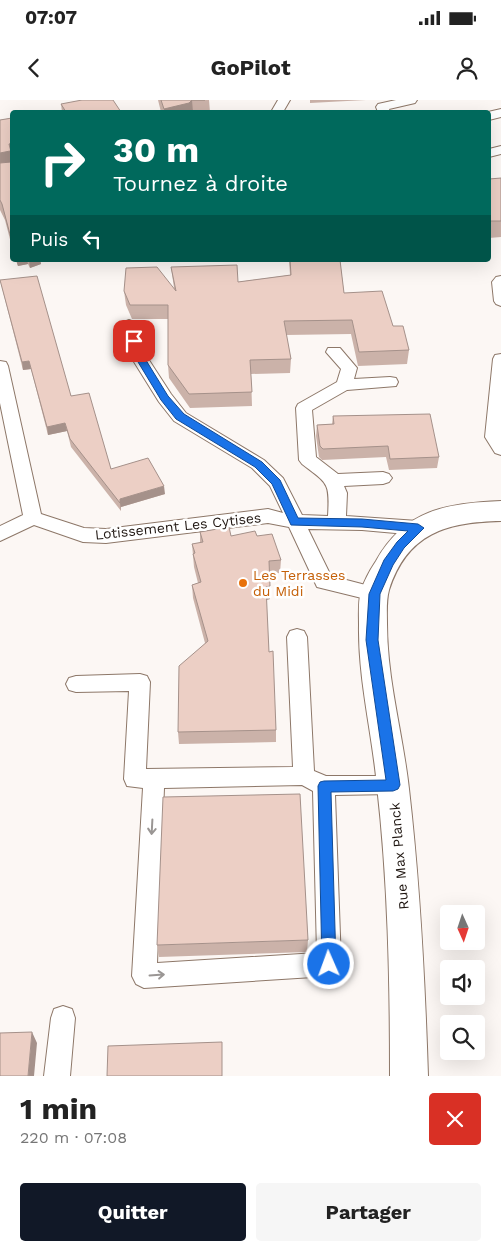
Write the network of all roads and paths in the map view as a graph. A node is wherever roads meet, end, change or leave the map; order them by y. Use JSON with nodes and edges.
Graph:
{"nodes":[{"id":1,"x":411,"y":100,"type":"edge"},
{"id":2,"x":383,"y":110,"type":"edge"},
{"id":3,"x":501,"y":280,"type":"edge"},
{"id":4,"x":501,"y":301,"type":"edge"},
{"id":5,"x":128,"y":325,"type":"dead end"},
{"id":6,"x":334,"y":352,"type":"dead end"},
{"id":7,"x":501,"y":359,"type":"edge"},
{"id":8,"x":0,"y":366,"type":"edge"},
{"id":9,"x":390,"y":382,"type":"dead end"},
{"id":10,"x":344,"y":385,"type":"junction"},
{"id":11,"x":500,"y":388,"type":"edge"},
{"id":12,"x":501,"y":449,"type":"edge"},
{"id":13,"x":383,"y":478,"type":"dead end"},
{"id":14,"x":334,"y":480,"type":"junction"},
{"id":15,"x":501,"y":511,"type":"edge"},
{"id":16,"x":33,"y":518,"type":"junction"},
{"id":17,"x":294,"y":522,"type":"junction"},
{"id":18,"x":337,"y":523,"type":"junction"},
{"id":19,"x":418,"y":528,"type":"junction"},
{"id":20,"x":0,"y":534,"type":"edge"},
{"id":21,"x":374,"y":594,"type":"junction"},
{"id":22,"x":297,"y":637,"type":"dead end"},
{"id":23,"x":76,"y":684,"type":"dead end"},
{"id":24,"x":154,"y":778,"type":"junction"},
{"id":25,"x":314,"y":781,"type":"junction"},
{"id":26,"x":393,"y":785,"type":"junction"},
{"id":27,"x":63,"y":1018,"type":"dead end"},
{"id":28,"x":57,"y":1076,"type":"edge"},
{"id":29,"x":409,"y":1076,"type":"edge"}],
"edges":[{"from":1,"to":2,"type":"lane"},
{"from":3,"to":4,"type":"lane"},
{"from":5,"to":17,"type":"lane"},
{"from":6,"to":10,"type":"lane"},
{"from":7,"to":11,"type":"lane"},
{"from":8,"to":16,"type":"lane"},
{"from":9,"to":10,"type":"lane"},
{"from":10,"to":14,"type":"lane"},
{"from":11,"to":12,"type":"lane"},
{"from":13,"to":14,"type":"lane"},
{"from":14,"to":18,"type":"lane"},
{"from":15,"to":19,"type":"street","name":"Rue Max Planck"},
{"from":16,"to":17,"type":"lane","name":"Lotissement Les Cytises"},
{"from":16,"to":20,"type":"lane"},
{"from":17,"to":18,"type":"lane","name":"Lotissement Les Cytises"},
{"from":17,"to":21,"type":"lane"},
{"from":18,"to":19,"type":"lane","name":"Lotissement Les Cytises"},
{"from":19,"to":21,"type":"street","name":"Rue Max Planck"},
{"from":21,"to":26,"type":"street","name":"Rue Max Planck"},
{"from":22,"to":25,"type":"lane"},
{"from":23,"to":24,"type":"lane"},
{"from":24,"to":25,"type":"lane"},
{"from":24,"to":25,"type":"lane","one_way":true},
{"from":25,"to":26,"type":"lane"},
{"from":26,"to":29,"type":"street","name":"Rue Max Planck"},
{"from":27,"to":28,"type":"lane"}]}
